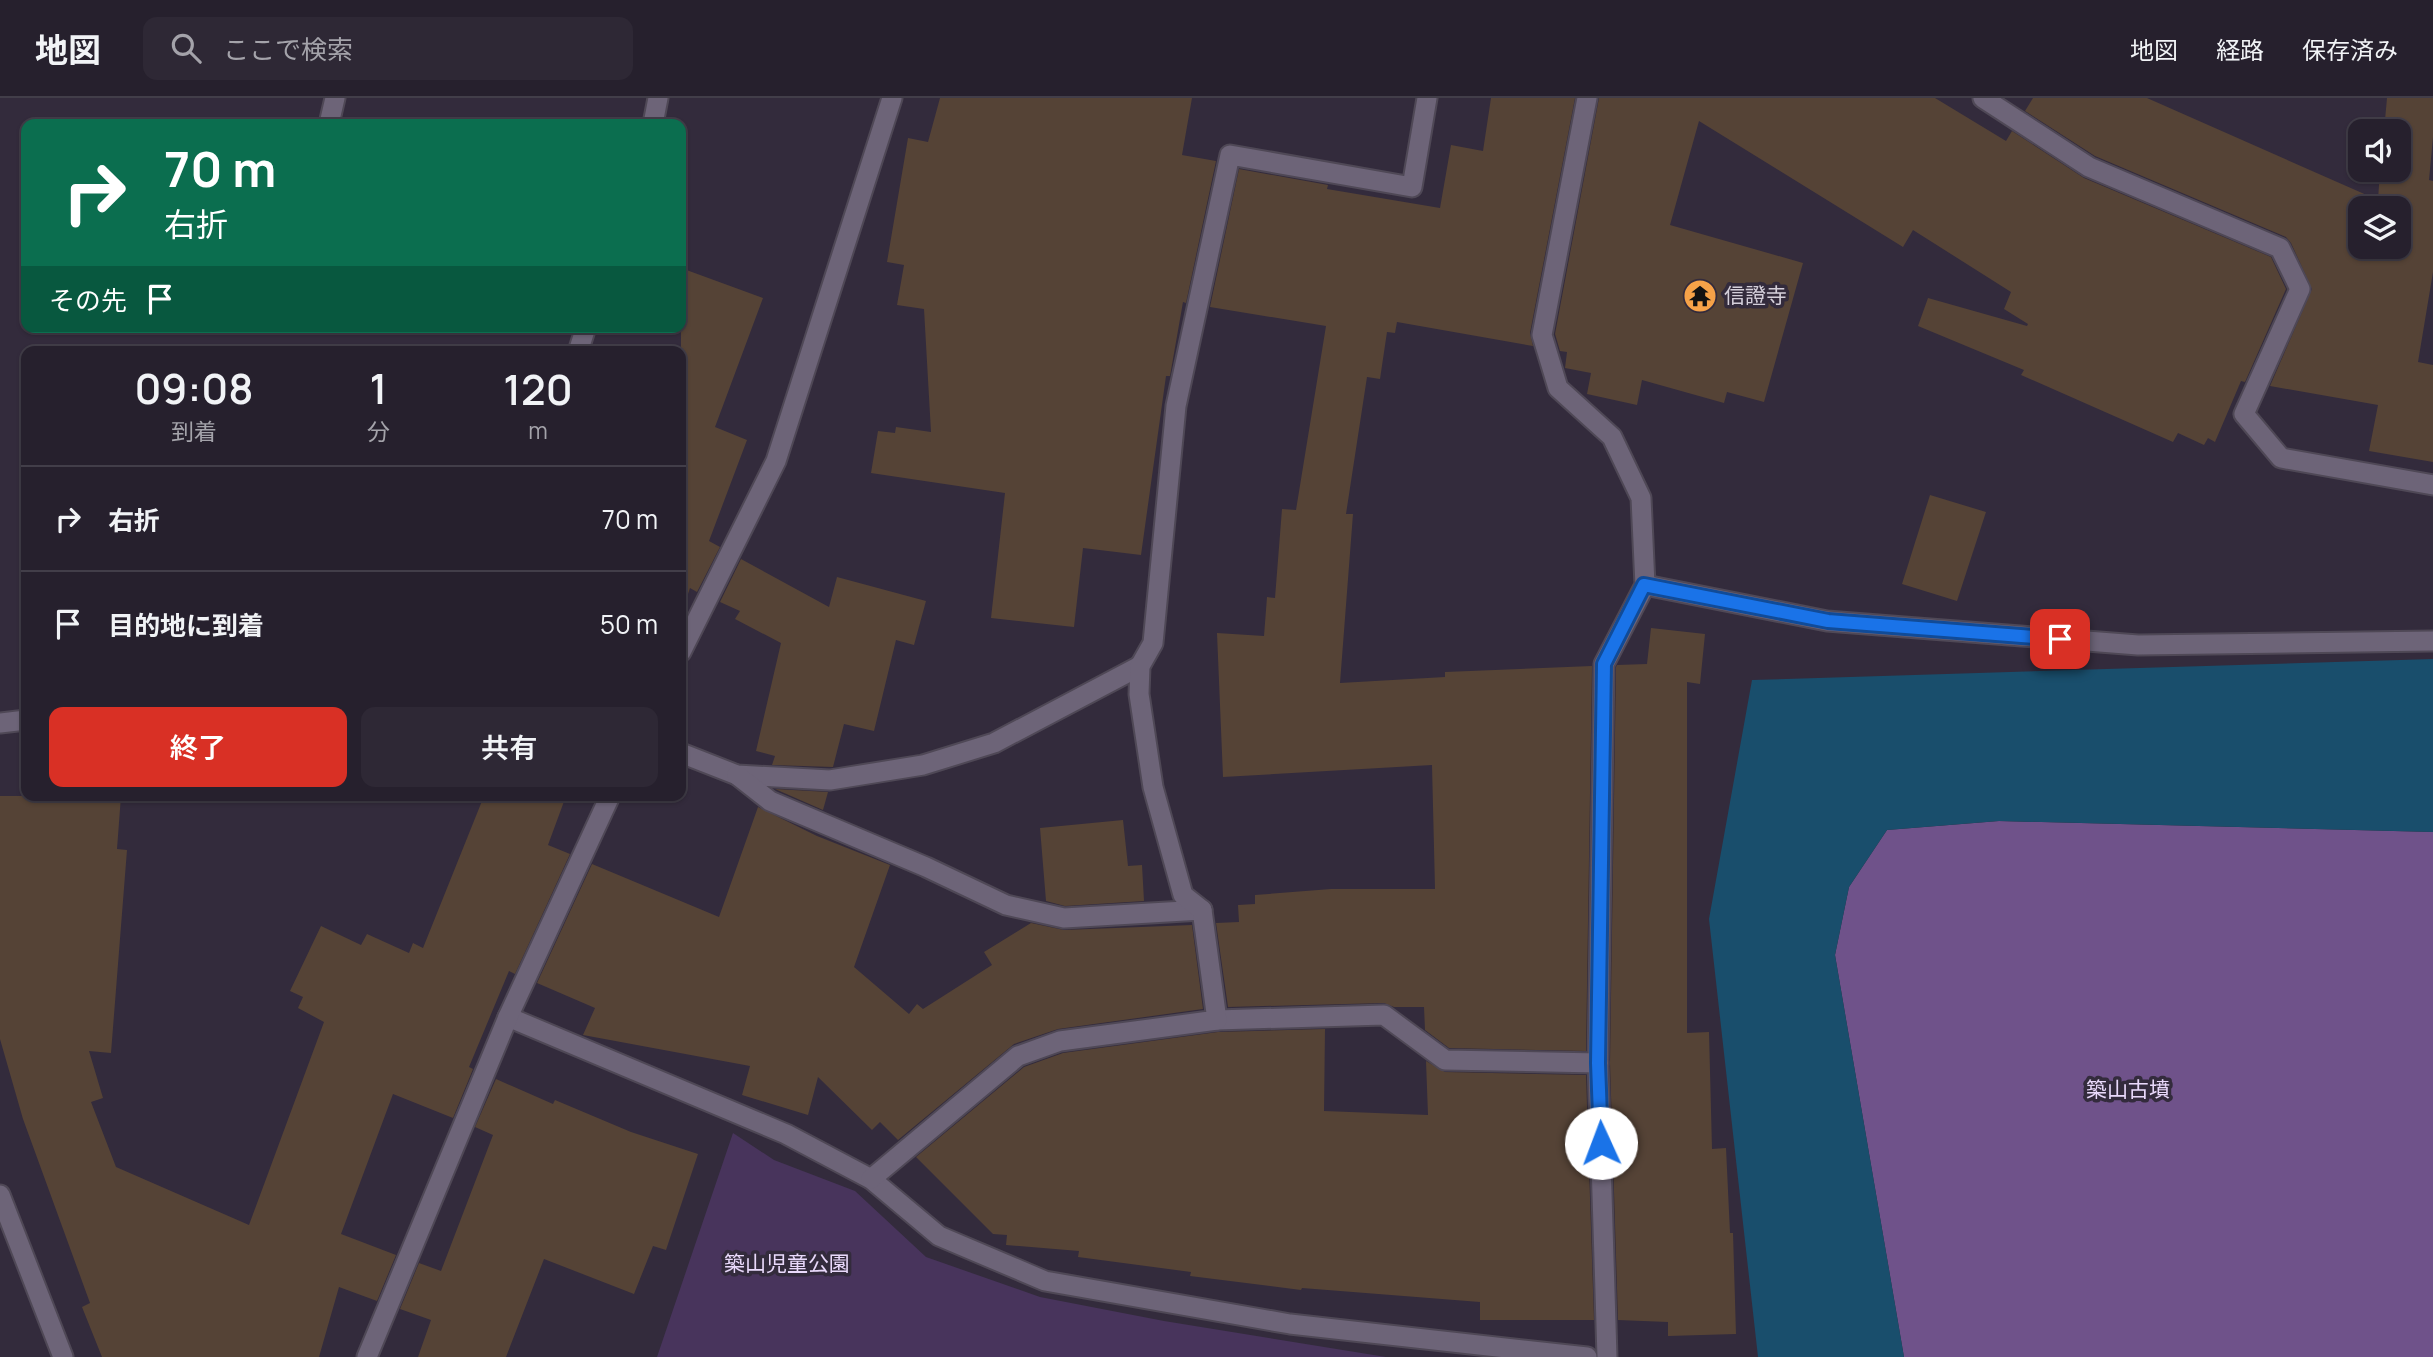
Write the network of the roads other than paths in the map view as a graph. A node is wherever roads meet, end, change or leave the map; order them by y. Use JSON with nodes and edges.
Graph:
{"nodes":[{"id":1,"x":335,"y":98,"type":"edge"},
{"id":2,"x":658,"y":98,"type":"edge"},
{"id":3,"x":891,"y":98,"type":"edge"},
{"id":4,"x":1427,"y":98,"type":"edge"},
{"id":5,"x":1587,"y":98,"type":"edge"},
{"id":6,"x":1983,"y":98,"type":"edge"},
{"id":7,"x":329,"y":119,"type":"edge"},
{"id":8,"x":654,"y":119,"type":"edge"},
{"id":9,"x":2433,"y":485,"type":"edge"},
{"id":10,"x":1644,"y":585,"type":"junction"},
{"id":11,"x":2433,"y":641,"type":"edge"},
{"id":12,"x":686,"y":642,"type":"edge"},
{"id":13,"x":1140,"y":666,"type":"junction"},
{"id":14,"x":21,"y":721,"type":"edge"},
{"id":15,"x":0,"y":723,"type":"edge"},
{"id":16,"x":686,"y":755,"type":"edge"},
{"id":17,"x":737,"y":775,"type":"junction"},
{"id":18,"x":608,"y":801,"type":"edge"},
{"id":19,"x":1202,"y":910,"type":"junction"},
{"id":20,"x":508,"y":1017,"type":"junction"},
{"id":21,"x":1217,"y":1020,"type":"junction"},
{"id":22,"x":1598,"y":1063,"type":"junction"},
{"id":23,"x":872,"y":1179,"type":"junction"},
{"id":24,"x":0,"y":1195,"type":"edge"},
{"id":25,"x":63,"y":1357,"type":"edge"},
{"id":26,"x":367,"y":1357,"type":"edge"},
{"id":27,"x":1587,"y":1357,"type":"edge"},
{"id":28,"x":1607,"y":1357,"type":"edge"}],
"edges":[{"from":1,"to":7,"type":"street"},
{"from":2,"to":8,"type":"street"},
{"from":3,"to":12,"type":"street"},
{"from":4,"to":13,"type":"street"},
{"from":5,"to":10,"type":"street"},
{"from":6,"to":9,"type":"street"},
{"from":10,"to":11,"type":"street"},
{"from":10,"to":22,"type":"street"},
{"from":13,"to":17,"type":"street"},
{"from":13,"to":19,"type":"street"},
{"from":14,"to":15,"type":"street"},
{"from":16,"to":17,"type":"street"},
{"from":17,"to":19,"type":"street"},
{"from":18,"to":20,"type":"street"},
{"from":19,"to":21,"type":"street"},
{"from":20,"to":23,"type":"street"},
{"from":20,"to":26,"type":"street"},
{"from":21,"to":22,"type":"street"},
{"from":21,"to":23,"type":"street"},
{"from":22,"to":28,"type":"street"},
{"from":23,"to":27,"type":"street"},
{"from":24,"to":25,"type":"street"}]}
